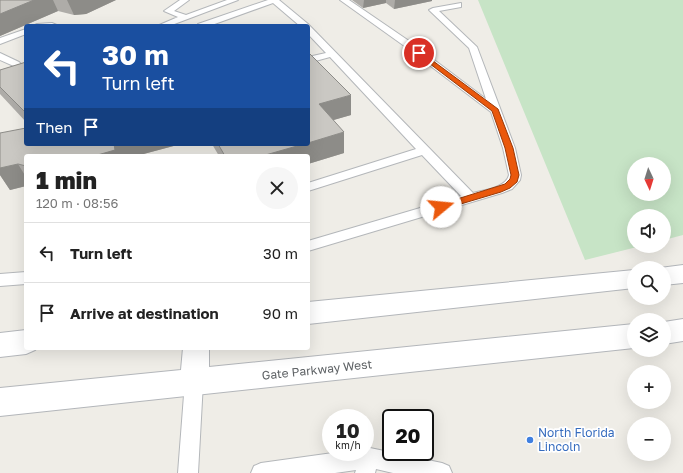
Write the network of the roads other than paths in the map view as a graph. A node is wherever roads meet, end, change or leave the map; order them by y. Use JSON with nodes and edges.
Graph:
{"nodes":[{"id":1,"x":185,"y":0,"type":"edge"},
{"id":2,"x":234,"y":0,"type":"edge"},
{"id":3,"x":274,"y":0,"type":"edge"},
{"id":4,"x":344,"y":0,"type":"edge"},
{"id":5,"x":449,"y":0,"type":"edge"},
{"id":6,"x":185,"y":17,"type":"junction"},
{"id":7,"x":166,"y":24,"type":"edge"},
{"id":8,"x":216,"y":24,"type":"edge"},
{"id":9,"x":303,"y":24,"type":"edge"},
{"id":10,"x":310,"y":31,"type":"edge"},
{"id":11,"x":24,"y":32,"type":"edge"},
{"id":12,"x":0,"y":41,"type":"edge"},
{"id":13,"x":331,"y":54,"type":"junction"},
{"id":14,"x":0,"y":56,"type":"edge"},
{"id":15,"x":310,"y":59,"type":"edge"},
{"id":16,"x":16,"y":64,"type":"edge"},
{"id":17,"x":495,"y":110,"type":"junction"},
{"id":18,"x":424,"y":150,"type":"junction"},
{"id":19,"x":310,"y":186,"type":"edge"},
{"id":20,"x":470,"y":198,"type":"junction"},
{"id":21,"x":310,"y":245,"type":"edge"},
{"id":22,"x":683,"y":274,"type":"edge"},
{"id":23,"x":671,"y":275,"type":"edge"},
{"id":24,"x":24,"y":278,"type":"edge"},
{"id":25,"x":0,"y":280,"type":"edge"},
{"id":26,"x":627,"y":280,"type":"edge"},
{"id":27,"x":310,"y":313,"type":"edge"},
{"id":28,"x":683,"y":330,"type":"edge"},
{"id":29,"x":671,"y":332,"type":"edge"},
{"id":30,"x":627,"y":337,"type":"edge"},
{"id":31,"x":24,"y":342,"type":"edge"},
{"id":32,"x":0,"y":345,"type":"edge"},
{"id":33,"x":196,"y":350,"type":"edge"},
{"id":34,"x":194,"y":382,"type":"junction"},
{"id":35,"x":0,"y":402,"type":"edge"},
{"id":36,"x":368,"y":466,"type":"edge"},
{"id":37,"x":188,"y":473,"type":"edge"},
{"id":38,"x":261,"y":473,"type":"edge"},
{"id":39,"x":442,"y":473,"type":"edge"}],
"edges":[{"from":1,"to":6,"type":"lane"},
{"from":2,"to":6,"type":"lane"},
{"from":3,"to":8,"type":"lane"},
{"from":3,"to":9,"type":"lane"},
{"from":4,"to":17,"type":"lane"},
{"from":5,"to":17,"type":"lane"},
{"from":6,"to":7,"type":"lane"},
{"from":10,"to":13,"type":"lane"},
{"from":11,"to":12,"type":"lane"},
{"from":13,"to":15,"type":"lane"},
{"from":13,"to":18,"type":"lane"},
{"from":14,"to":16,"type":"lane"},
{"from":17,"to":20,"type":"lane"},
{"from":18,"to":19,"type":"lane"},
{"from":18,"to":20,"type":"lane"},
{"from":20,"to":21,"type":"lane"},
{"from":22,"to":23,"type":"main road"},
{"from":24,"to":25,"type":"lane"},
{"from":26,"to":27,"type":"main road"},
{"from":28,"to":29,"type":"main road"},
{"from":30,"to":34,"type":"main road","name":"Gate Parkway West"},
{"from":31,"to":32,"type":"main road"},
{"from":33,"to":34,"type":"main road"},
{"from":34,"to":35,"type":"main road","name":"Gate Parkway West"},
{"from":34,"to":37,"type":"lane"},
{"from":36,"to":38,"type":"lane"},
{"from":36,"to":39,"type":"lane"}]}
